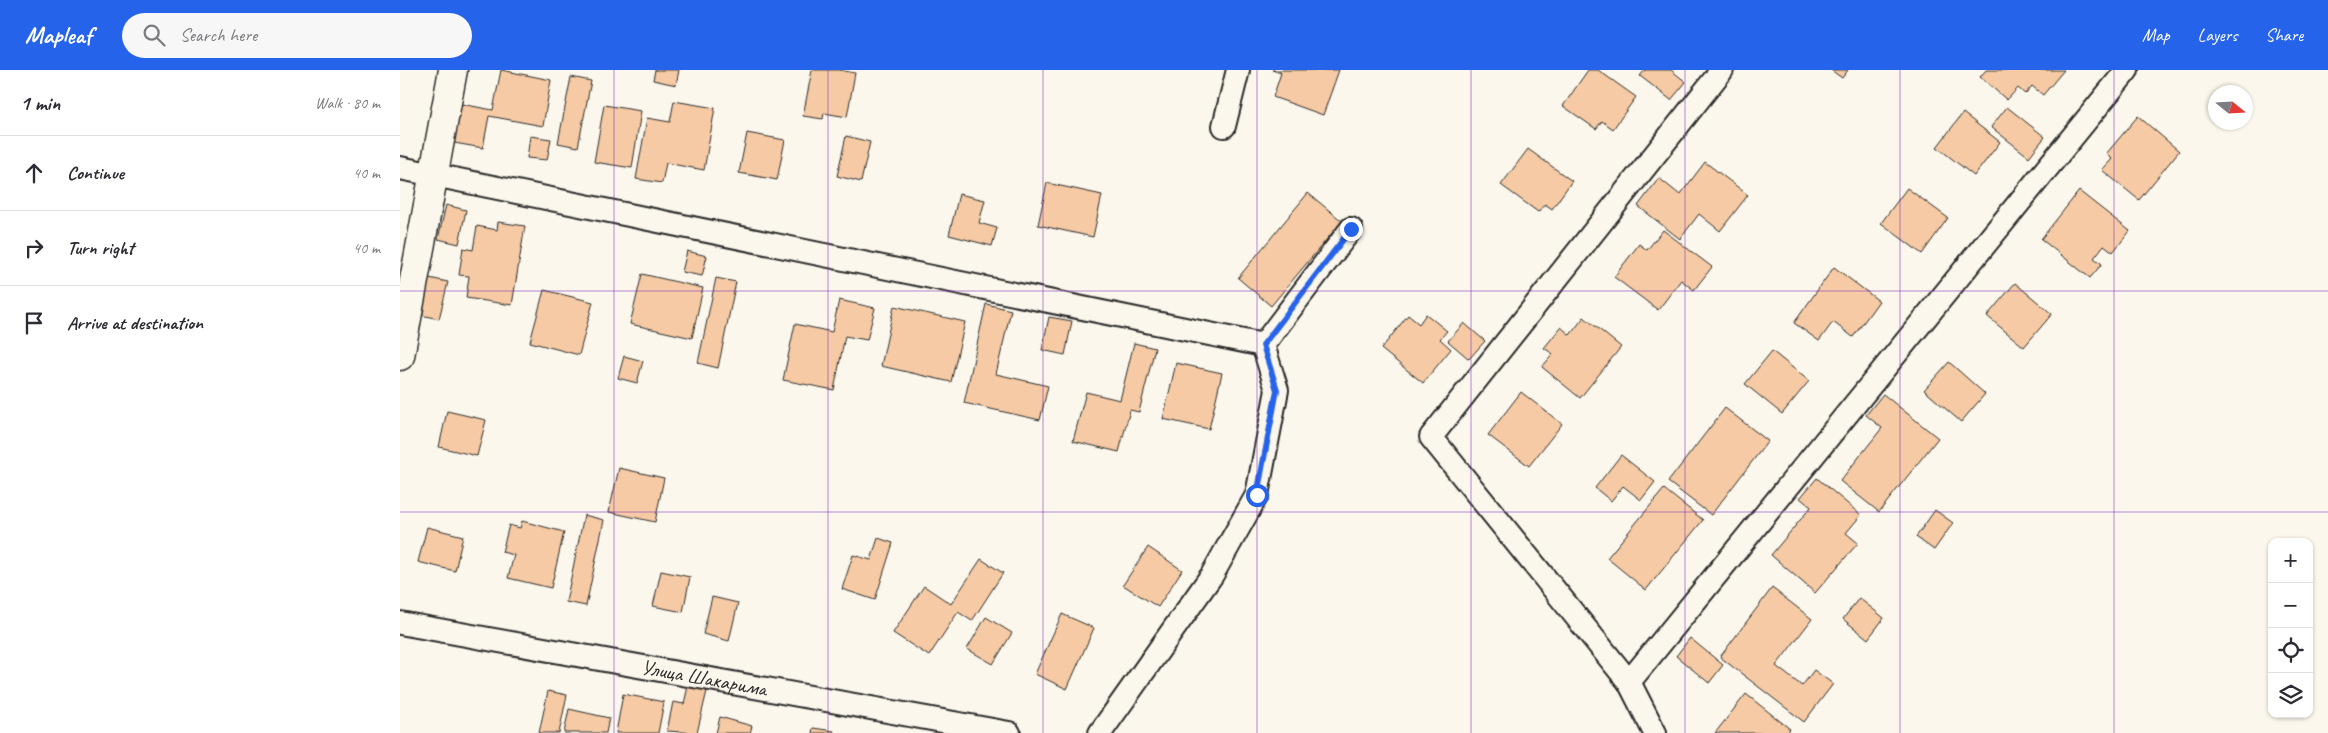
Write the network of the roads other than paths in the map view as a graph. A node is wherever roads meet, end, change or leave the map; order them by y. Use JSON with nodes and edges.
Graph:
{"nodes":[{"id":1,"x":453,"y":70,"type":"edge"},
{"id":2,"x":1238,"y":70,"type":"edge"},
{"id":3,"x":1722,"y":70,"type":"edge"},
{"id":4,"x":2127,"y":70,"type":"edge"},
{"id":5,"x":1224,"y":126,"type":"dead end"},
{"id":6,"x":400,"y":168,"type":"edge"},
{"id":7,"x":434,"y":173,"type":"junction"},
{"id":8,"x":1351,"y":229,"type":"dead end"},
{"id":9,"x":1263,"y":345,"type":"junction"},
{"id":10,"x":400,"y":356,"type":"edge"},
{"id":11,"x":400,"y":623,"type":"edge"},
{"id":12,"x":1629,"y":682,"type":"junction"},
{"id":13,"x":1009,"y":733,"type":"edge"},
{"id":14,"x":1100,"y":733,"type":"edge"},
{"id":15,"x":1655,"y":733,"type":"edge"}],
"edges":[{"from":1,"to":7,"type":"street"},
{"from":2,"to":5,"type":"street"},
{"from":3,"to":12,"type":"street"},
{"from":4,"to":12,"type":"street"},
{"from":6,"to":7,"type":"street"},
{"from":7,"to":9,"type":"street"},
{"from":7,"to":10,"type":"street"},
{"from":8,"to":9,"type":"street"},
{"from":9,"to":14,"type":"street"},
{"from":11,"to":13,"type":"street","name":"Улица Шакарима"},
{"from":12,"to":15,"type":"street"}]}
